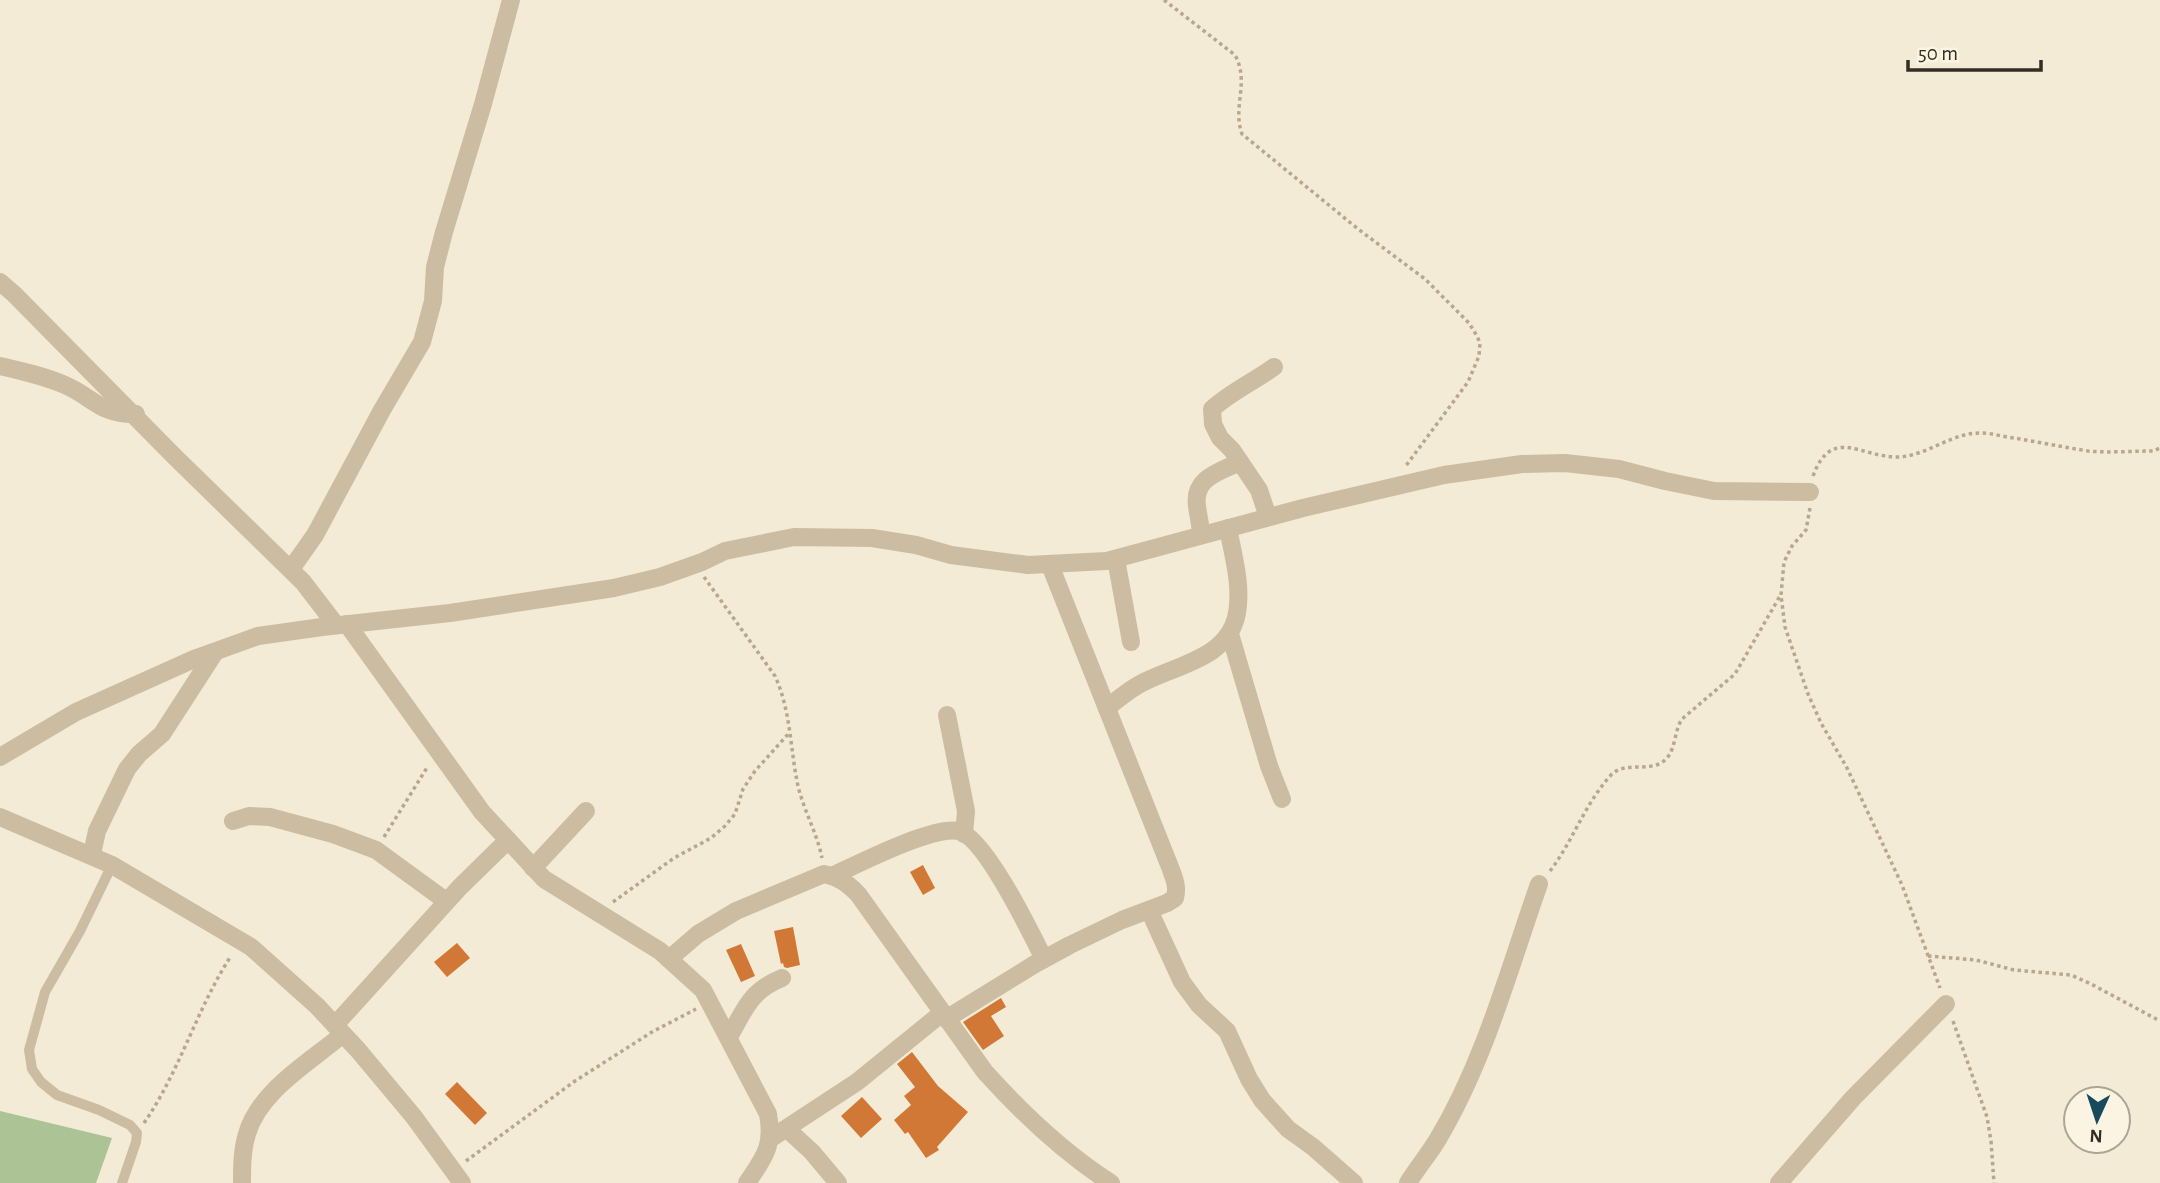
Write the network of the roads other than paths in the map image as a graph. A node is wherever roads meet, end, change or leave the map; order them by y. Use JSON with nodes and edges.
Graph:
{"nodes":[{"id":1,"x":511,"y":0,"type":"edge"},
{"id":2,"x":0,"y":282,"type":"edge"},
{"id":3,"x":0,"y":366,"type":"edge"},
{"id":4,"x":1274,"y":367,"type":"dead end"},
{"id":5,"x":136,"y":414,"type":"junction"},
{"id":6,"x":1240,"y":462,"type":"junction"},
{"id":7,"x":1811,"y":492,"type":"road end"},
{"id":8,"x":1268,"y":517,"type":"junction"},
{"id":9,"x":1228,"y":528,"type":"junction"},
{"id":10,"x":1202,"y":535,"type":"junction"},
{"id":11,"x":1116,"y":559,"type":"junction"},
{"id":12,"x":1050,"y":565,"type":"junction"},
{"id":13,"x":291,"y":569,"type":"junction"},
{"id":14,"x":341,"y":625,"type":"junction"},
{"id":15,"x":1230,"y":634,"type":"junction"},
{"id":16,"x":1131,"y":642,"type":"dead end"},
{"id":17,"x":215,"y":652,"type":"junction"},
{"id":18,"x":1107,"y":708,"type":"junction"},
{"id":19,"x":947,"y":715,"type":"dead end"},
{"id":20,"x":0,"y":757,"type":"edge"},
{"id":21,"x":1282,"y":799,"type":"dead end"},
{"id":22,"x":586,"y":811,"type":"dead end"},
{"id":23,"x":0,"y":817,"type":"edge"},
{"id":24,"x":233,"y":821,"type":"dead end"},
{"id":25,"x":964,"y":834,"type":"junction"},
{"id":26,"x":508,"y":840,"type":"junction"},
{"id":27,"x":92,"y":854,"type":"junction"},
{"id":28,"x":112,"y":864,"type":"junction"},
{"id":29,"x":533,"y":868,"type":"junction"},
{"id":30,"x":828,"y":875,"type":"junction"},
{"id":31,"x":1539,"y":884,"type":"road end"},
{"id":32,"x":446,"y":901,"type":"junction"},
{"id":33,"x":1149,"y":910,"type":"junction"},
{"id":34,"x":669,"y":959,"type":"junction"},
{"id":35,"x":1044,"y":959,"type":"junction"},
{"id":36,"x":782,"y":978,"type":"dead end"},
{"id":37,"x":1946,"y":1004,"type":"road end"},
{"id":38,"x":944,"y":1016,"type":"junction"},
{"id":39,"x":339,"y":1029,"type":"junction"},
{"id":40,"x":729,"y":1037,"type":"junction"},
{"id":41,"x":787,"y":1129,"type":"junction"},
{"id":42,"x":770,"y":1139,"type":"junction"},
{"id":43,"x":458,"y":1177,"type":"edge"},
{"id":44,"x":122,"y":1183,"type":"edge"},
{"id":45,"x":242,"y":1183,"type":"edge"},
{"id":46,"x":747,"y":1183,"type":"edge"},
{"id":47,"x":838,"y":1183,"type":"edge"},
{"id":48,"x":1111,"y":1183,"type":"edge"},
{"id":49,"x":1354,"y":1183,"type":"edge"},
{"id":50,"x":1408,"y":1183,"type":"edge"},
{"id":51,"x":1779,"y":1183,"type":"edge"}],
"edges":[{"from":1,"to":13,"type":"street"},
{"from":2,"to":5,"type":"street"},
{"from":3,"to":5,"type":"street"},
{"from":4,"to":6,"type":"street"},
{"from":5,"to":13,"type":"street"},
{"from":6,"to":8,"type":"street"},
{"from":6,"to":10,"type":"street"},
{"from":7,"to":8,"type":"street"},
{"from":8,"to":9,"type":"street"},
{"from":9,"to":10,"type":"street"},
{"from":9,"to":15,"type":"street"},
{"from":10,"to":11,"type":"street"},
{"from":11,"to":12,"type":"street"},
{"from":11,"to":16,"type":"street"},
{"from":12,"to":14,"type":"street"},
{"from":12,"to":18,"type":"street"},
{"from":13,"to":14,"type":"street"},
{"from":14,"to":17,"type":"street"},
{"from":14,"to":26,"type":"street"},
{"from":15,"to":18,"type":"street"},
{"from":15,"to":21,"type":"street"},
{"from":17,"to":20,"type":"street"},
{"from":17,"to":27,"type":"street"},
{"from":18,"to":33,"type":"street"},
{"from":19,"to":25,"type":"street"},
{"from":22,"to":29,"type":"street"},
{"from":23,"to":27,"type":"street"},
{"from":24,"to":32,"type":"street"},
{"from":25,"to":30,"type":"street"},
{"from":25,"to":35,"type":"street"},
{"from":26,"to":29,"type":"street"},
{"from":26,"to":32,"type":"street"},
{"from":27,"to":28,"type":"street"},
{"from":28,"to":39,"type":"street"},
{"from":28,"to":44,"type":"lane"},
{"from":29,"to":34,"type":"street"},
{"from":30,"to":34,"type":"street"},
{"from":30,"to":38,"type":"street"},
{"from":31,"to":50,"type":"street"},
{"from":32,"to":39,"type":"street"},
{"from":33,"to":35,"type":"street"},
{"from":33,"to":49,"type":"street"},
{"from":34,"to":40,"type":"street"},
{"from":35,"to":38,"type":"street"},
{"from":36,"to":40,"type":"street"},
{"from":37,"to":51,"type":"street"},
{"from":38,"to":41,"type":"street"},
{"from":38,"to":48,"type":"street"},
{"from":39,"to":43,"type":"street"},
{"from":39,"to":45,"type":"street"},
{"from":40,"to":42,"type":"street"},
{"from":41,"to":42,"type":"street"},
{"from":41,"to":47,"type":"street"},
{"from":42,"to":46,"type":"street"}]}
